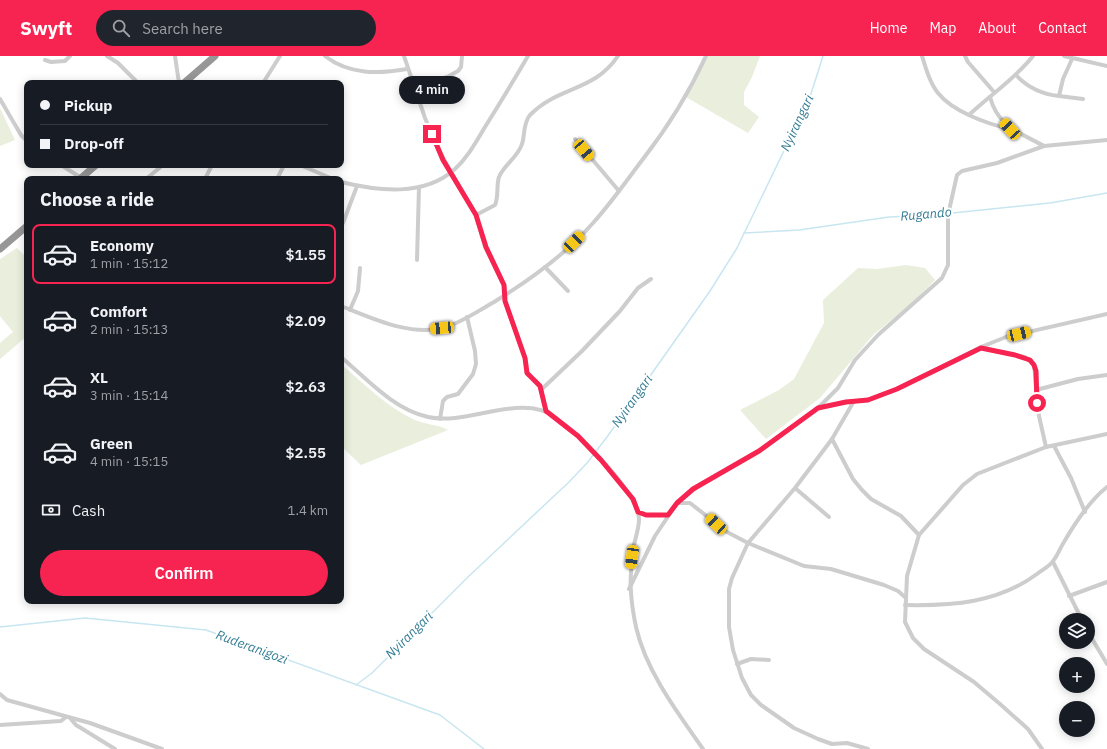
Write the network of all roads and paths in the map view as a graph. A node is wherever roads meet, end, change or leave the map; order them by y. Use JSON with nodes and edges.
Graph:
{"nodes":[{"id":1,"x":70,"y":56,"type":"edge"},
{"id":2,"x":107,"y":56,"type":"edge"},
{"id":3,"x":175,"y":56,"type":"edge"},
{"id":4,"x":215,"y":56,"type":"edge"},
{"id":5,"x":280,"y":56,"type":"edge"},
{"id":6,"x":325,"y":56,"type":"edge"},
{"id":7,"x":404,"y":56,"type":"edge"},
{"id":8,"x":462,"y":56,"type":"edge"},
{"id":9,"x":528,"y":56,"type":"edge"},
{"id":10,"x":618,"y":56,"type":"edge"},
{"id":11,"x":706,"y":56,"type":"edge"},
{"id":12,"x":922,"y":56,"type":"edge"},
{"id":13,"x":965,"y":56,"type":"edge"},
{"id":14,"x":1025,"y":56,"type":"edge"},
{"id":15,"x":1033,"y":56,"type":"edge"},
{"id":16,"x":1064,"y":56,"type":"edge"},
{"id":17,"x":1072,"y":59,"type":"junction"},
{"id":18,"x":45,"y":60,"type":"dead end"},
{"id":19,"x":1030,"y":60,"type":"junction"},
{"id":20,"x":1107,"y":66,"type":"edge"},
{"id":21,"x":407,"y":69,"type":"junction"},
{"id":22,"x":1016,"y":75,"type":"junction"},
{"id":23,"x":135,"y":80,"type":"edge"},
{"id":24,"x":179,"y":80,"type":"edge"},
{"id":25,"x":187,"y":80,"type":"edge"},
{"id":26,"x":265,"y":80,"type":"edge"},
{"id":27,"x":415,"y":88,"type":"junction"},
{"id":28,"x":994,"y":92,"type":"junction"},
{"id":29,"x":1059,"y":96,"type":"junction"},
{"id":30,"x":990,"y":97,"type":"junction"},
{"id":31,"x":1083,"y":98,"type":"dead end"},
{"id":32,"x":0,"y":99,"type":"edge"},
{"id":33,"x":969,"y":115,"type":"junction"},
{"id":34,"x":1010,"y":129,"type":"junction"},
{"id":35,"x":24,"y":138,"type":"edge"},
{"id":36,"x":575,"y":139,"type":"dead end"},
{"id":37,"x":1107,"y":140,"type":"edge"},
{"id":38,"x":1044,"y":146,"type":"junction"},
{"id":39,"x":66,"y":168,"type":"edge"},
{"id":40,"x":93,"y":168,"type":"edge"},
{"id":41,"x":159,"y":168,"type":"edge"},
{"id":42,"x":307,"y":168,"type":"edge"},
{"id":43,"x":451,"y":172,"type":"junction"},
{"id":44,"x":78,"y":176,"type":"edge"},
{"id":45,"x":85,"y":176,"type":"edge"},
{"id":46,"x":150,"y":176,"type":"edge"},
{"id":47,"x":326,"y":176,"type":"edge"},
{"id":48,"x":344,"y":183,"type":"edge"},
{"id":49,"x":357,"y":186,"type":"junction"},
{"id":50,"x":419,"y":187,"type":"junction"},
{"id":51,"x":619,"y":191,"type":"junction"},
{"id":52,"x":476,"y":215,"type":"junction"},
{"id":53,"x":344,"y":220,"type":"edge"},
{"id":54,"x":24,"y":229,"type":"edge"},
{"id":55,"x":0,"y":249,"type":"edge"},
{"id":56,"x":417,"y":260,"type":"dead end"},
{"id":57,"x":545,"y":267,"type":"junction"},
{"id":58,"x":360,"y":268,"type":"dead end"},
{"id":59,"x":651,"y":279,"type":"dead end"},
{"id":60,"x":568,"y":290,"type":"dead end"},
{"id":61,"x":505,"y":295,"type":"junction"},
{"id":62,"x":344,"y":307,"type":"edge"},
{"id":63,"x":350,"y":310,"type":"junction"},
{"id":64,"x":1107,"y":314,"type":"edge"},
{"id":65,"x":467,"y":317,"type":"junction"},
{"id":66,"x":981,"y":348,"type":"junction"},
{"id":67,"x":344,"y":360,"type":"edge"},
{"id":68,"x":1107,"y":375,"type":"edge"},
{"id":69,"x":542,"y":389,"type":"junction"},
{"id":70,"x":1036,"y":390,"type":"junction"},
{"id":71,"x":854,"y":401,"type":"junction"},
{"id":72,"x":818,"y":408,"type":"junction"},
{"id":73,"x":546,"y":411,"type":"junction"},
{"id":74,"x":440,"y":419,"type":"junction"},
{"id":75,"x":1107,"y":434,"type":"edge"},
{"id":76,"x":832,"y":439,"type":"junction"},
{"id":77,"x":1054,"y":446,"type":"junction"},
{"id":78,"x":1046,"y":447,"type":"junction"},
{"id":79,"x":1107,"y":487,"type":"edge"},
{"id":80,"x":795,"y":488,"type":"junction"},
{"id":81,"x":677,"y":503,"type":"junction"},
{"id":82,"x":638,"y":512,"type":"junction"},
{"id":83,"x":1085,"y":512,"type":"junction"},
{"id":84,"x":668,"y":515,"type":"junction"},
{"id":85,"x":829,"y":518,"type":"dead end"},
{"id":86,"x":919,"y":535,"type":"junction"},
{"id":87,"x":748,"y":543,"type":"junction"},
{"id":88,"x":1053,"y":562,"type":"junction"},
{"id":89,"x":1107,"y":582,"type":"edge"},
{"id":90,"x":630,"y":589,"type":"junction"},
{"id":91,"x":1069,"y":596,"type":"junction"},
{"id":92,"x":906,"y":598,"type":"junction"},
{"id":93,"x":905,"y":605,"type":"junction"},
{"id":94,"x":1078,"y":613,"type":"edge"},
{"id":95,"x":1095,"y":644,"type":"edge"},
{"id":96,"x":768,"y":660,"type":"dead end"},
{"id":97,"x":737,"y":664,"type":"junction"},
{"id":98,"x":1107,"y":664,"type":"edge"},
{"id":99,"x":0,"y":694,"type":"edge"},
{"id":100,"x":68,"y":718,"type":"junction"},
{"id":101,"x":0,"y":725,"type":"edge"},
{"id":102,"x":115,"y":749,"type":"edge"},
{"id":103,"x":162,"y":749,"type":"edge"},
{"id":104,"x":703,"y":749,"type":"edge"},
{"id":105,"x":868,"y":749,"type":"edge"},
{"id":106,"x":1042,"y":749,"type":"edge"}],
"edges":[{"from":1,"to":18,"type":"street"},
{"from":2,"to":23,"type":"street"},
{"from":3,"to":24,"type":"street"},
{"from":4,"to":25,"type":"highway"},
{"from":5,"to":26,"type":"street"},
{"from":6,"to":21,"type":"street"},
{"from":7,"to":21,"type":"street"},
{"from":8,"to":27,"type":"street"},
{"from":9,"to":43,"type":"street"},
{"from":10,"to":52,"type":"street"},
{"from":11,"to":51,"type":"street"},
{"from":12,"to":33,"type":"street"},
{"from":13,"to":28,"type":"street"},
{"from":14,"to":19,"type":"street"},
{"from":15,"to":19,"type":"street"},
{"from":16,"to":17,"type":"street"},
{"from":17,"to":20,"type":"street"},
{"from":17,"to":29,"type":"street"},
{"from":19,"to":22,"type":"street"},
{"from":21,"to":27,"type":"street"},
{"from":22,"to":28,"type":"street"},
{"from":22,"to":29,"type":"street"},
{"from":27,"to":43,"type":"street"},
{"from":28,"to":30,"type":"street"},
{"from":29,"to":31,"type":"street"},
{"from":30,"to":33,"type":"street"},
{"from":30,"to":34,"type":"street"},
{"from":32,"to":35,"type":"street"},
{"from":33,"to":34,"type":"street"},
{"from":34,"to":38,"type":"street"},
{"from":36,"to":51,"type":"street"},
{"from":37,"to":38,"type":"street"},
{"from":38,"to":72,"type":"street"},
{"from":39,"to":44,"type":"street"},
{"from":40,"to":45,"type":"highway"},
{"from":41,"to":46,"type":"street"},
{"from":42,"to":47,"type":"street"},
{"from":43,"to":50,"type":"street"},
{"from":43,"to":52,"type":"street"},
{"from":48,"to":49,"type":"street"},
{"from":49,"to":50,"type":"street"},
{"from":49,"to":53,"type":"street"},
{"from":50,"to":56,"type":"street"},
{"from":51,"to":57,"type":"street"},
{"from":52,"to":61,"type":"street"},
{"from":54,"to":55,"type":"highway"},
{"from":57,"to":60,"type":"street"},
{"from":57,"to":61,"type":"street"},
{"from":58,"to":63,"type":"street"},
{"from":59,"to":69,"type":"street"},
{"from":61,"to":65,"type":"street"},
{"from":61,"to":69,"type":"street"},
{"from":62,"to":63,"type":"street"},
{"from":63,"to":65,"type":"street"},
{"from":64,"to":66,"type":"street"},
{"from":65,"to":74,"type":"street"},
{"from":66,"to":70,"type":"street"},
{"from":66,"to":71,"type":"street"},
{"from":67,"to":74,"type":"street"},
{"from":68,"to":70,"type":"street"},
{"from":69,"to":73,"type":"street"},
{"from":70,"to":78,"type":"street"},
{"from":71,"to":72,"type":"street"},
{"from":71,"to":76,"type":"street"},
{"from":72,"to":81,"type":"street"},
{"from":73,"to":74,"type":"street"},
{"from":73,"to":82,"type":"street"},
{"from":75,"to":77,"type":"street"},
{"from":76,"to":80,"type":"street"},
{"from":76,"to":86,"type":"street"},
{"from":77,"to":78,"type":"street"},
{"from":77,"to":83,"type":"street"},
{"from":78,"to":86,"type":"street"},
{"from":79,"to":83,"type":"street"},
{"from":80,"to":85,"type":"street"},
{"from":80,"to":87,"type":"street"},
{"from":81,"to":84,"type":"street"},
{"from":81,"to":87,"type":"street"},
{"from":82,"to":84,"type":"street"},
{"from":82,"to":90,"type":"street"},
{"from":83,"to":88,"type":"street"},
{"from":84,"to":90,"type":"street"},
{"from":86,"to":92,"type":"street"},
{"from":87,"to":92,"type":"street"},
{"from":87,"to":97,"type":"street"},
{"from":88,"to":91,"type":"street"},
{"from":88,"to":93,"type":"street"},
{"from":89,"to":91,"type":"street"},
{"from":90,"to":104,"type":"street"},
{"from":91,"to":94,"type":"street"},
{"from":92,"to":93,"type":"street"},
{"from":93,"to":106,"type":"street"},
{"from":95,"to":98,"type":"street"},
{"from":96,"to":97,"type":"street"},
{"from":97,"to":105,"type":"street"},
{"from":99,"to":100,"type":"street"},
{"from":100,"to":101,"type":"street"},
{"from":100,"to":102,"type":"street"},
{"from":100,"to":103,"type":"street"}]}
